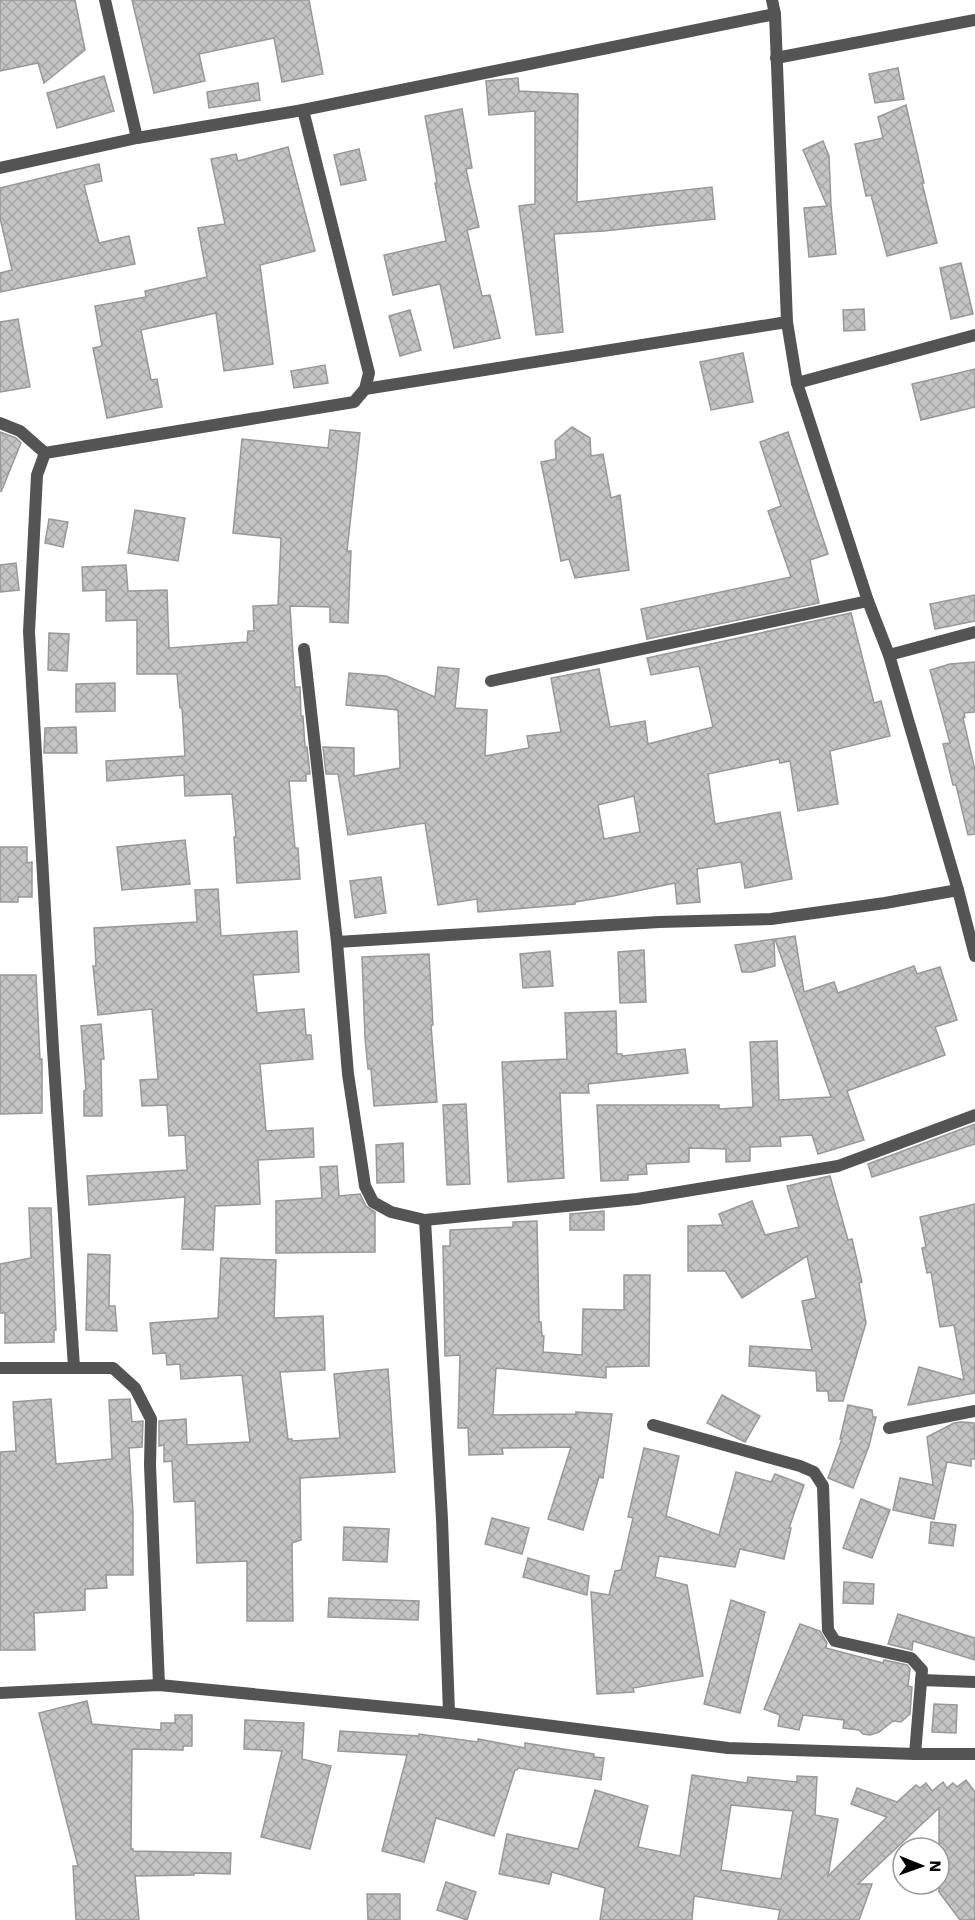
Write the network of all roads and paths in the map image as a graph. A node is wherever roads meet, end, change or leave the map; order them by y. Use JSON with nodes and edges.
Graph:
{"nodes":[{"id":1,"x":105,"y":0,"type":"edge"},
{"id":2,"x":772,"y":0,"type":"edge"},
{"id":3,"x":775,"y":14,"type":"junction"},
{"id":4,"x":975,"y":20,"type":"edge"},
{"id":5,"x":776,"y":58,"type":"junction"},
{"id":6,"x":303,"y":110,"type":"junction"},
{"id":7,"x":137,"y":138,"type":"junction"},
{"id":8,"x":0,"y":168,"type":"edge"},
{"id":9,"x":787,"y":322,"type":"junction"},
{"id":10,"x":975,"y":335,"type":"edge"},
{"id":11,"x":797,"y":383,"type":"junction"},
{"id":12,"x":365,"y":389,"type":"junction"},
{"id":13,"x":0,"y":423,"type":"edge"},
{"id":14,"x":45,"y":453,"type":"junction"},
{"id":15,"x":868,"y":602,"type":"junction"},
{"id":16,"x":975,"y":632,"type":"edge"},
{"id":17,"x":304,"y":649,"type":"dead end"},
{"id":18,"x":889,"y":655,"type":"junction"},
{"id":19,"x":491,"y":681,"type":"dead end"},
{"id":20,"x":958,"y":890,"type":"junction"},
{"id":21,"x":973,"y":940,"type":"edge"},
{"id":22,"x":337,"y":942,"type":"junction"},
{"id":23,"x":975,"y":956,"type":"edge"},
{"id":24,"x":975,"y":1116,"type":"edge"},
{"id":25,"x":425,"y":1220,"type":"junction"},
{"id":26,"x":74,"y":1367,"type":"junction"},
{"id":27,"x":0,"y":1368,"type":"edge"},
{"id":28,"x":975,"y":1411,"type":"edge"},
{"id":29,"x":653,"y":1425,"type":"dead end"},
{"id":30,"x":889,"y":1428,"type":"dead end"},
{"id":31,"x":921,"y":1680,"type":"junction"},
{"id":32,"x":975,"y":1682,"type":"edge"},
{"id":33,"x":159,"y":1685,"type":"junction"},
{"id":34,"x":0,"y":1693,"type":"edge"},
{"id":35,"x":448,"y":1713,"type":"junction"},
{"id":36,"x":915,"y":1754,"type":"junction"},
{"id":37,"x":975,"y":1754,"type":"edge"}],
"edges":[{"from":1,"to":7,"type":"street"},
{"from":2,"to":3,"type":"street"},
{"from":3,"to":5,"type":"street"},
{"from":3,"to":6,"type":"street"},
{"from":4,"to":5,"type":"street"},
{"from":5,"to":9,"type":"street"},
{"from":6,"to":7,"type":"street"},
{"from":6,"to":12,"type":"street"},
{"from":7,"to":8,"type":"street"},
{"from":9,"to":11,"type":"street"},
{"from":9,"to":12,"type":"street"},
{"from":10,"to":11,"type":"street"},
{"from":11,"to":15,"type":"street"},
{"from":12,"to":14,"type":"street"},
{"from":13,"to":14,"type":"street"},
{"from":14,"to":26,"type":"street"},
{"from":15,"to":18,"type":"street"},
{"from":15,"to":19,"type":"street"},
{"from":16,"to":18,"type":"street"},
{"from":17,"to":22,"type":"street"},
{"from":18,"to":20,"type":"street"},
{"from":20,"to":21,"type":"street"},
{"from":20,"to":22,"type":"street"},
{"from":21,"to":23,"type":"street"},
{"from":22,"to":25,"type":"street"},
{"from":24,"to":25,"type":"street"},
{"from":25,"to":35,"type":"street"},
{"from":26,"to":27,"type":"street"},
{"from":26,"to":33,"type":"street"},
{"from":28,"to":30,"type":"street"},
{"from":29,"to":31,"type":"street"},
{"from":31,"to":32,"type":"street"},
{"from":31,"to":36,"type":"street"},
{"from":33,"to":34,"type":"street"},
{"from":33,"to":35,"type":"street"},
{"from":35,"to":36,"type":"street"},
{"from":36,"to":37,"type":"street"}]}
